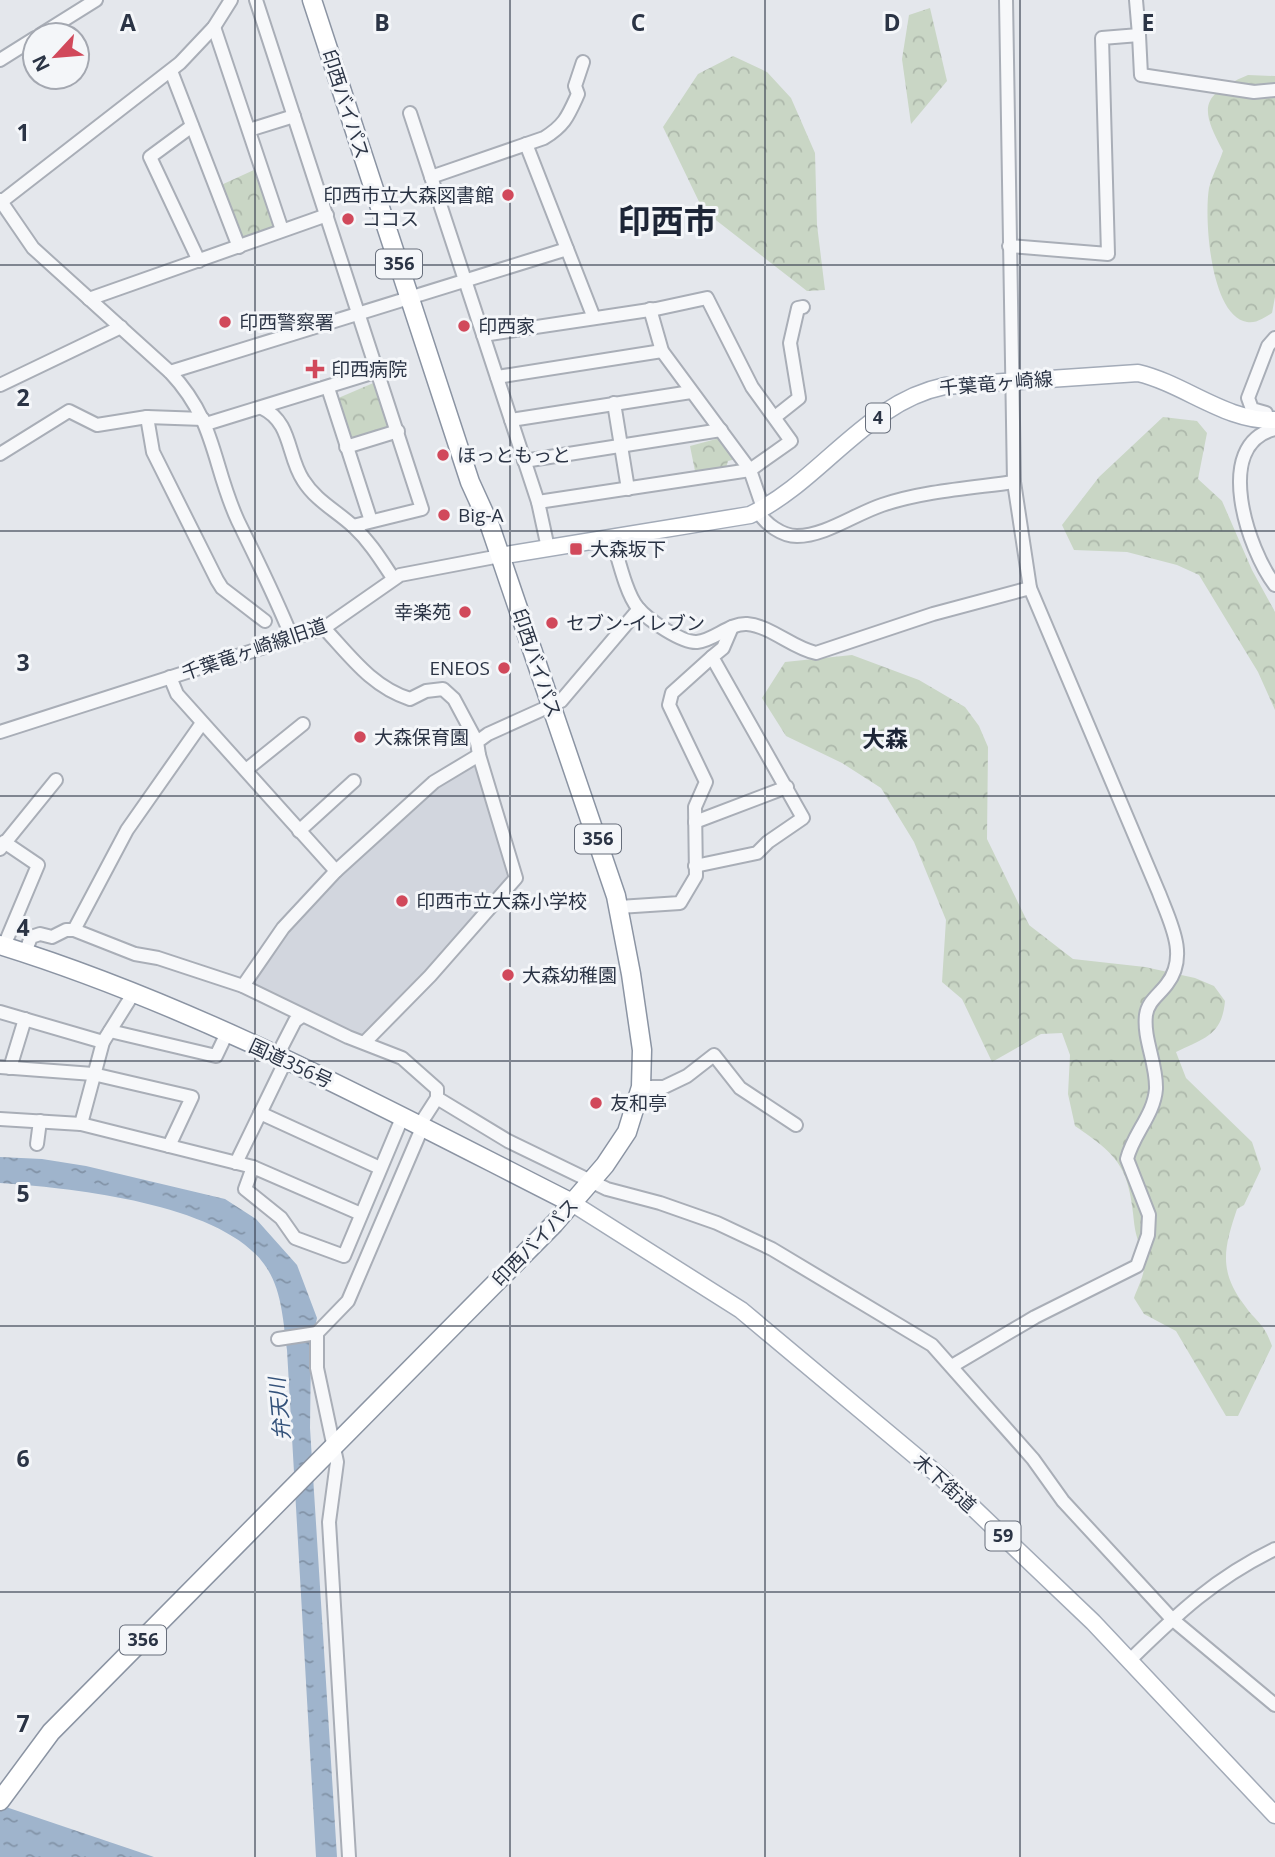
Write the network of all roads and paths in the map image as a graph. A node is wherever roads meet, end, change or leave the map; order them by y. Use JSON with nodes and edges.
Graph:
{"nodes":[{"id":1,"x":96,"y":0,"type":"edge"},
{"id":2,"x":231,"y":0,"type":"edge"},
{"id":3,"x":256,"y":0,"type":"edge"},
{"id":4,"x":312,"y":0,"type":"edge"},
{"id":5,"x":324,"y":0,"type":"edge"},
{"id":6,"x":1006,"y":0,"type":"edge"},
{"id":7,"x":1136,"y":0,"type":"edge"},
{"id":8,"x":62,"y":21,"type":"edge"},
{"id":9,"x":214,"y":27,"type":"junction"},
{"id":10,"x":1139,"y":35,"type":"junction"},
{"id":11,"x":21,"y":47,"type":"edge"},
{"id":12,"x":0,"y":60,"type":"edge"},
{"id":13,"x":583,"y":62,"type":"dead end"},
{"id":14,"x":171,"y":71,"type":"junction"},
{"id":15,"x":1275,"y":90,"type":"edge"},
{"id":16,"x":410,"y":113,"type":"dead end"},
{"id":17,"x":294,"y":116,"type":"junction"},
{"id":18,"x":192,"y":126,"type":"junction"},
{"id":19,"x":249,"y":130,"type":"junction"},
{"id":20,"x":526,"y":144,"type":"junction"},
{"id":21,"x":431,"y":177,"type":"junction"},
{"id":22,"x":1,"y":201,"type":"edge"},
{"id":23,"x":327,"y":215,"type":"junction"},
{"id":24,"x":282,"y":230,"type":"junction"},
{"id":25,"x":1009,"y":246,"type":"junction"},
{"id":26,"x":239,"y":247,"type":"junction"},
{"id":27,"x":567,"y":249,"type":"junction"},
{"id":28,"x":199,"y":261,"type":"junction"},
{"id":29,"x":465,"y":280,"type":"junction"},
{"id":30,"x":415,"y":295,"type":"junction"},
{"id":31,"x":89,"y":299,"type":"junction"},
{"id":32,"x":803,"y":307,"type":"dead end"},
{"id":33,"x":650,"y":309,"type":"junction"},
{"id":34,"x":359,"y":313,"type":"junction"},
{"id":35,"x":594,"y":318,"type":"junction"},
{"id":36,"x":121,"y":327,"type":"junction"},
{"id":37,"x":483,"y":335,"type":"junction"},
{"id":38,"x":1275,"y":338,"type":"edge"},
{"id":39,"x":662,"y":351,"type":"junction"},
{"id":40,"x":378,"y":370,"type":"junction"},
{"id":41,"x":170,"y":372,"type":"junction"},
{"id":42,"x":497,"y":377,"type":"junction"},
{"id":43,"x":1012,"y":381,"type":"junction"},
{"id":44,"x":0,"y":385,"type":"edge"},
{"id":45,"x":328,"y":388,"type":"junction"},
{"id":46,"x":691,"y":391,"type":"junction"},
{"id":47,"x":614,"y":403,"type":"junction"},
{"id":48,"x":262,"y":408,"type":"junction"},
{"id":49,"x":1275,"y":413,"type":"edge"},
{"id":50,"x":147,"y":417,"type":"junction"},
{"id":51,"x":775,"y":417,"type":"junction"},
{"id":52,"x":511,"y":419,"type":"junction"},
{"id":53,"x":1275,"y":420,"type":"edge"},
{"id":54,"x":205,"y":421,"type":"junction"},
{"id":55,"x":1275,"y":429,"type":"edge"},
{"id":56,"x":721,"y":430,"type":"junction"},
{"id":57,"x":398,"y":431,"type":"junction"},
{"id":58,"x":621,"y":446,"type":"junction"},
{"id":59,"x":346,"y":447,"type":"junction"},
{"id":60,"x":0,"y":454,"type":"edge"},
{"id":61,"x":524,"y":461,"type":"junction"},
{"id":62,"x":750,"y":470,"type":"junction"},
{"id":63,"x":1014,"y":482,"type":"junction"},
{"id":64,"x":628,"y":489,"type":"junction"},
{"id":65,"x":538,"y":502,"type":"junction"},
{"id":66,"x":760,"y":509,"type":"junction"},
{"id":67,"x":371,"y":521,"type":"junction"},
{"id":68,"x":353,"y":526,"type":"junction"},
{"id":69,"x":612,"y":538,"type":"junction"},
{"id":70,"x":548,"y":548,"type":"junction"},
{"id":71,"x":499,"y":556,"type":"junction"},
{"id":72,"x":393,"y":578,"type":"junction"},
{"id":73,"x":1275,"y":585,"type":"edge"},
{"id":74,"x":1030,"y":588,"type":"junction"},
{"id":75,"x":639,"y":609,"type":"junction"},
{"id":76,"x":265,"y":621,"type":"dead end"},
{"id":77,"x":732,"y":627,"type":"junction"},
{"id":78,"x":324,"y":628,"type":"junction"},
{"id":79,"x":292,"y":638,"type":"junction"},
{"id":80,"x":712,"y":657,"type":"junction"},
{"id":81,"x":170,"y":677,"type":"junction"},
{"id":82,"x":553,"y":707,"type":"junction"},
{"id":83,"x":202,"y":723,"type":"junction"},
{"id":84,"x":303,"y":724,"type":"dead end"},
{"id":85,"x":0,"y":732,"type":"edge"},
{"id":86,"x":478,"y":749,"type":"junction"},
{"id":87,"x":246,"y":770,"type":"junction"},
{"id":88,"x":56,"y":780,"type":"dead end"},
{"id":89,"x":354,"y":781,"type":"dead end"},
{"id":90,"x":787,"y":787,"type":"junction"},
{"id":91,"x":695,"y":822,"type":"junction"},
{"id":92,"x":299,"y":831,"type":"junction"},
{"id":93,"x":2,"y":845,"type":"edge"},
{"id":94,"x":695,"y":866,"type":"junction"},
{"id":95,"x":336,"y":871,"type":"junction"},
{"id":96,"x":619,"y":907,"type":"junction"},
{"id":97,"x":75,"y":930,"type":"junction"},
{"id":98,"x":2,"y":945,"type":"edge"},
{"id":99,"x":25,"y":953,"type":"junction"},
{"id":100,"x":243,"y":986,"type":"junction"},
{"id":101,"x":133,"y":994,"type":"junction"},
{"id":102,"x":0,"y":1012,"type":"edge"},
{"id":103,"x":302,"y":1016,"type":"junction"},
{"id":104,"x":25,"y":1019,"type":"junction"},
{"id":105,"x":227,"y":1033,"type":"junction"},
{"id":106,"x":107,"y":1037,"type":"junction"},
{"id":107,"x":365,"y":1042,"type":"junction"},
{"id":108,"x":282,"y":1058,"type":"junction"},
{"id":109,"x":5,"y":1067,"type":"edge"},
{"id":110,"x":93,"y":1074,"type":"junction"},
{"id":111,"x":640,"y":1087,"type":"junction"},
{"id":112,"x":437,"y":1098,"type":"junction"},
{"id":113,"x":260,"y":1113,"type":"junction"},
{"id":114,"x":402,"y":1118,"type":"junction"},
{"id":115,"x":0,"y":1119,"type":"edge"},
{"id":116,"x":40,"y":1122,"type":"junction"},
{"id":117,"x":81,"y":1124,"type":"junction"},
{"id":118,"x":796,"y":1125,"type":"dead end"},
{"id":119,"x":420,"y":1127,"type":"junction"},
{"id":120,"x":37,"y":1144,"type":"dead end"},
{"id":121,"x":169,"y":1146,"type":"junction"},
{"id":122,"x":236,"y":1163,"type":"junction"},
{"id":123,"x":253,"y":1167,"type":"junction"},
{"id":124,"x":380,"y":1168,"type":"junction"},
{"id":125,"x":592,"y":1181,"type":"junction"},
{"id":126,"x":572,"y":1203,"type":"junction"},
{"id":127,"x":361,"y":1213,"type":"junction"},
{"id":128,"x":317,"y":1334,"type":"junction"},
{"id":129,"x":278,"y":1339,"type":"dead end"},
{"id":130,"x":952,"y":1366,"type":"junction"},
{"id":131,"x":328,"y":1453,"type":"junction"},
{"id":132,"x":1275,"y":1549,"type":"edge"},
{"id":133,"x":1172,"y":1619,"type":"junction"},
{"id":134,"x":1130,"y":1660,"type":"junction"},
{"id":135,"x":1275,"y":1705,"type":"edge"},
{"id":136,"x":1,"y":1799,"type":"edge"},
{"id":137,"x":1275,"y":1815,"type":"edge"},
{"id":138,"x":349,"y":1857,"type":"edge"}],
"edges":[{"from":1,"to":8,"type":"street"},
{"from":2,"to":9,"type":"street"},
{"from":3,"to":17,"type":"street"},
{"from":4,"to":30,"type":"highway","name":"印西バイパス","number":"356"},
{"from":5,"to":30,"type":"highway","name":"印西バイパス","number":"356"},
{"from":6,"to":25,"type":"street"},
{"from":7,"to":10,"type":"street"},
{"from":9,"to":14,"type":"street"},
{"from":9,"to":19,"type":"street"},
{"from":10,"to":15,"type":"street"},
{"from":10,"to":25,"type":"street"},
{"from":11,"to":12,"type":"street"},
{"from":13,"to":20,"type":"street"},
{"from":14,"to":18,"type":"street"},
{"from":14,"to":22,"type":"street"},
{"from":16,"to":21,"type":"street"},
{"from":17,"to":19,"type":"street"},
{"from":17,"to":23,"type":"street"},
{"from":18,"to":26,"type":"street"},
{"from":18,"to":28,"type":"street"},
{"from":19,"to":24,"type":"street"},
{"from":20,"to":21,"type":"street"},
{"from":20,"to":27,"type":"street"},
{"from":21,"to":29,"type":"street"},
{"from":22,"to":31,"type":"street"},
{"from":23,"to":24,"type":"street"},
{"from":23,"to":34,"type":"street"},
{"from":24,"to":26,"type":"street"},
{"from":25,"to":43,"type":"street"},
{"from":26,"to":28,"type":"street"},
{"from":27,"to":29,"type":"street"},
{"from":27,"to":35,"type":"street"},
{"from":28,"to":31,"type":"street"},
{"from":29,"to":30,"type":"street"},
{"from":29,"to":37,"type":"street"},
{"from":30,"to":34,"type":"street"},
{"from":30,"to":71,"type":"highway","name":"印西バイパス","number":"356"},
{"from":31,"to":36,"type":"street"},
{"from":32,"to":51,"type":"street"},
{"from":33,"to":35,"type":"street"},
{"from":33,"to":39,"type":"street"},
{"from":33,"to":51,"type":"street"},
{"from":34,"to":40,"type":"street"},
{"from":34,"to":41,"type":"street"},
{"from":35,"to":37,"type":"street"},
{"from":36,"to":41,"type":"street"},
{"from":36,"to":44,"type":"street"},
{"from":37,"to":42,"type":"street"},
{"from":38,"to":49,"type":"street"},
{"from":39,"to":42,"type":"street"},
{"from":39,"to":46,"type":"street"},
{"from":40,"to":45,"type":"street"},
{"from":40,"to":57,"type":"street"},
{"from":41,"to":54,"type":"street"},
{"from":42,"to":52,"type":"street"},
{"from":43,"to":53,"type":"main road","name":"千葉竜ヶ崎線","number":"4"},
{"from":43,"to":63,"type":"street"},
{"from":43,"to":66,"type":"main road","name":"千葉竜ヶ崎線","number":"4"},
{"from":45,"to":48,"type":"street"},
{"from":45,"to":59,"type":"street"},
{"from":46,"to":47,"type":"street"},
{"from":46,"to":56,"type":"street"},
{"from":47,"to":52,"type":"street"},
{"from":47,"to":58,"type":"street"},
{"from":48,"to":54,"type":"street"},
{"from":48,"to":68,"type":"street"},
{"from":50,"to":54,"type":"street"},
{"from":50,"to":60,"type":"street"},
{"from":50,"to":76,"type":"street"},
{"from":51,"to":62,"type":"street"},
{"from":52,"to":61,"type":"street"},
{"from":54,"to":79,"type":"street"},
{"from":55,"to":73,"type":"street"},
{"from":56,"to":58,"type":"street"},
{"from":56,"to":62,"type":"street"},
{"from":57,"to":59,"type":"street"},
{"from":57,"to":67,"type":"street"},
{"from":58,"to":61,"type":"street"},
{"from":58,"to":64,"type":"street"},
{"from":59,"to":67,"type":"street"},
{"from":61,"to":65,"type":"street"},
{"from":62,"to":64,"type":"street"},
{"from":62,"to":66,"type":"street"},
{"from":63,"to":66,"type":"street"},
{"from":63,"to":74,"type":"street"},
{"from":64,"to":65,"type":"street"},
{"from":65,"to":70,"type":"street"},
{"from":66,"to":69,"type":"main road","name":"千葉竜ヶ崎線","number":"4"},
{"from":67,"to":68,"type":"street"},
{"from":68,"to":72,"type":"street"},
{"from":69,"to":70,"type":"main road","name":"千葉竜ヶ崎線","number":"4"},
{"from":69,"to":75,"type":"street"},
{"from":70,"to":71,"type":"main road","name":"千葉竜ヶ崎線","number":"4"},
{"from":71,"to":72,"type":"street","name":"千葉竜ヶ崎線旧道"},
{"from":71,"to":82,"type":"highway","name":"印西バイパス","number":"356"},
{"from":72,"to":78,"type":"street","name":"千葉竜ヶ崎線旧道"},
{"from":74,"to":77,"type":"street"},
{"from":74,"to":130,"type":"street"},
{"from":75,"to":77,"type":"street"},
{"from":75,"to":82,"type":"street"},
{"from":77,"to":80,"type":"street"},
{"from":78,"to":79,"type":"street","name":"千葉竜ヶ崎線旧道"},
{"from":78,"to":86,"type":"street"},
{"from":79,"to":81,"type":"street","name":"千葉竜ヶ崎線旧道"},
{"from":80,"to":90,"type":"street"},
{"from":80,"to":91,"type":"street"},
{"from":81,"to":83,"type":"street"},
{"from":81,"to":85,"type":"street","name":"千葉竜ヶ崎線旧道"},
{"from":82,"to":86,"type":"street"},
{"from":82,"to":96,"type":"highway","name":"印西バイパス","number":"356"},
{"from":83,"to":87,"type":"street"},
{"from":83,"to":97,"type":"street"},
{"from":84,"to":87,"type":"street"},
{"from":86,"to":95,"type":"street"},
{"from":86,"to":107,"type":"street"},
{"from":87,"to":92,"type":"street"},
{"from":88,"to":93,"type":"street"},
{"from":89,"to":92,"type":"street"},
{"from":90,"to":91,"type":"street"},
{"from":90,"to":94,"type":"street"},
{"from":91,"to":94,"type":"street"},
{"from":92,"to":95,"type":"street"},
{"from":93,"to":98,"type":"street"},
{"from":94,"to":96,"type":"street"},
{"from":95,"to":100,"type":"street"},
{"from":96,"to":111,"type":"highway","name":"印西バイパス","number":"356"},
{"from":97,"to":99,"type":"street"},
{"from":97,"to":100,"type":"street"},
{"from":98,"to":99,"type":"highway","name":"国道356号"},
{"from":99,"to":101,"type":"highway","name":"国道356号"},
{"from":100,"to":103,"type":"street"},
{"from":101,"to":105,"type":"highway","name":"国道356号"},
{"from":101,"to":106,"type":"street"},
{"from":102,"to":104,"type":"street"},
{"from":103,"to":107,"type":"street"},
{"from":103,"to":108,"type":"street"},
{"from":104,"to":106,"type":"street"},
{"from":104,"to":109,"type":"street"},
{"from":105,"to":106,"type":"street"},
{"from":105,"to":108,"type":"highway","name":"国道356号"},
{"from":106,"to":110,"type":"street"},
{"from":107,"to":112,"type":"street"},
{"from":108,"to":113,"type":"street"},
{"from":108,"to":114,"type":"highway","name":"国道356号"},
{"from":109,"to":110,"type":"street"},
{"from":110,"to":117,"type":"street"},
{"from":110,"to":121,"type":"street"},
{"from":111,"to":118,"type":"street"},
{"from":111,"to":125,"type":"highway","name":"印西バイパス","number":"356"},
{"from":112,"to":119,"type":"street"},
{"from":112,"to":125,"type":"street"},
{"from":113,"to":122,"type":"street"},
{"from":113,"to":124,"type":"street"},
{"from":114,"to":119,"type":"highway","name":"国道356号"},
{"from":114,"to":124,"type":"street"},
{"from":115,"to":116,"type":"street"},
{"from":116,"to":117,"type":"street"},
{"from":116,"to":120,"type":"street"},
{"from":117,"to":121,"type":"street"},
{"from":119,"to":126,"type":"highway","name":"国道356号"},
{"from":119,"to":128,"type":"street"},
{"from":121,"to":122,"type":"street"},
{"from":122,"to":123,"type":"street"},
{"from":123,"to":127,"type":"street"},
{"from":123,"to":127,"type":"street"},
{"from":124,"to":127,"type":"street"},
{"from":125,"to":126,"type":"highway","name":"印西バイパス","number":"356"},
{"from":125,"to":130,"type":"street"},
{"from":126,"to":131,"type":"highway","name":"印西バイパス","number":"356"},
{"from":126,"to":134,"type":"main road","name":"木下街道","number":"59"},
{"from":128,"to":129,"type":"street"},
{"from":128,"to":131,"type":"street"},
{"from":130,"to":133,"type":"street"},
{"from":131,"to":136,"type":"highway","name":"印西バイパス","number":"356"},
{"from":131,"to":138,"type":"street"},
{"from":132,"to":133,"type":"street"},
{"from":133,"to":134,"type":"street"},
{"from":133,"to":135,"type":"street"},
{"from":134,"to":137,"type":"main road","name":"木下街道","number":"59"}]}
